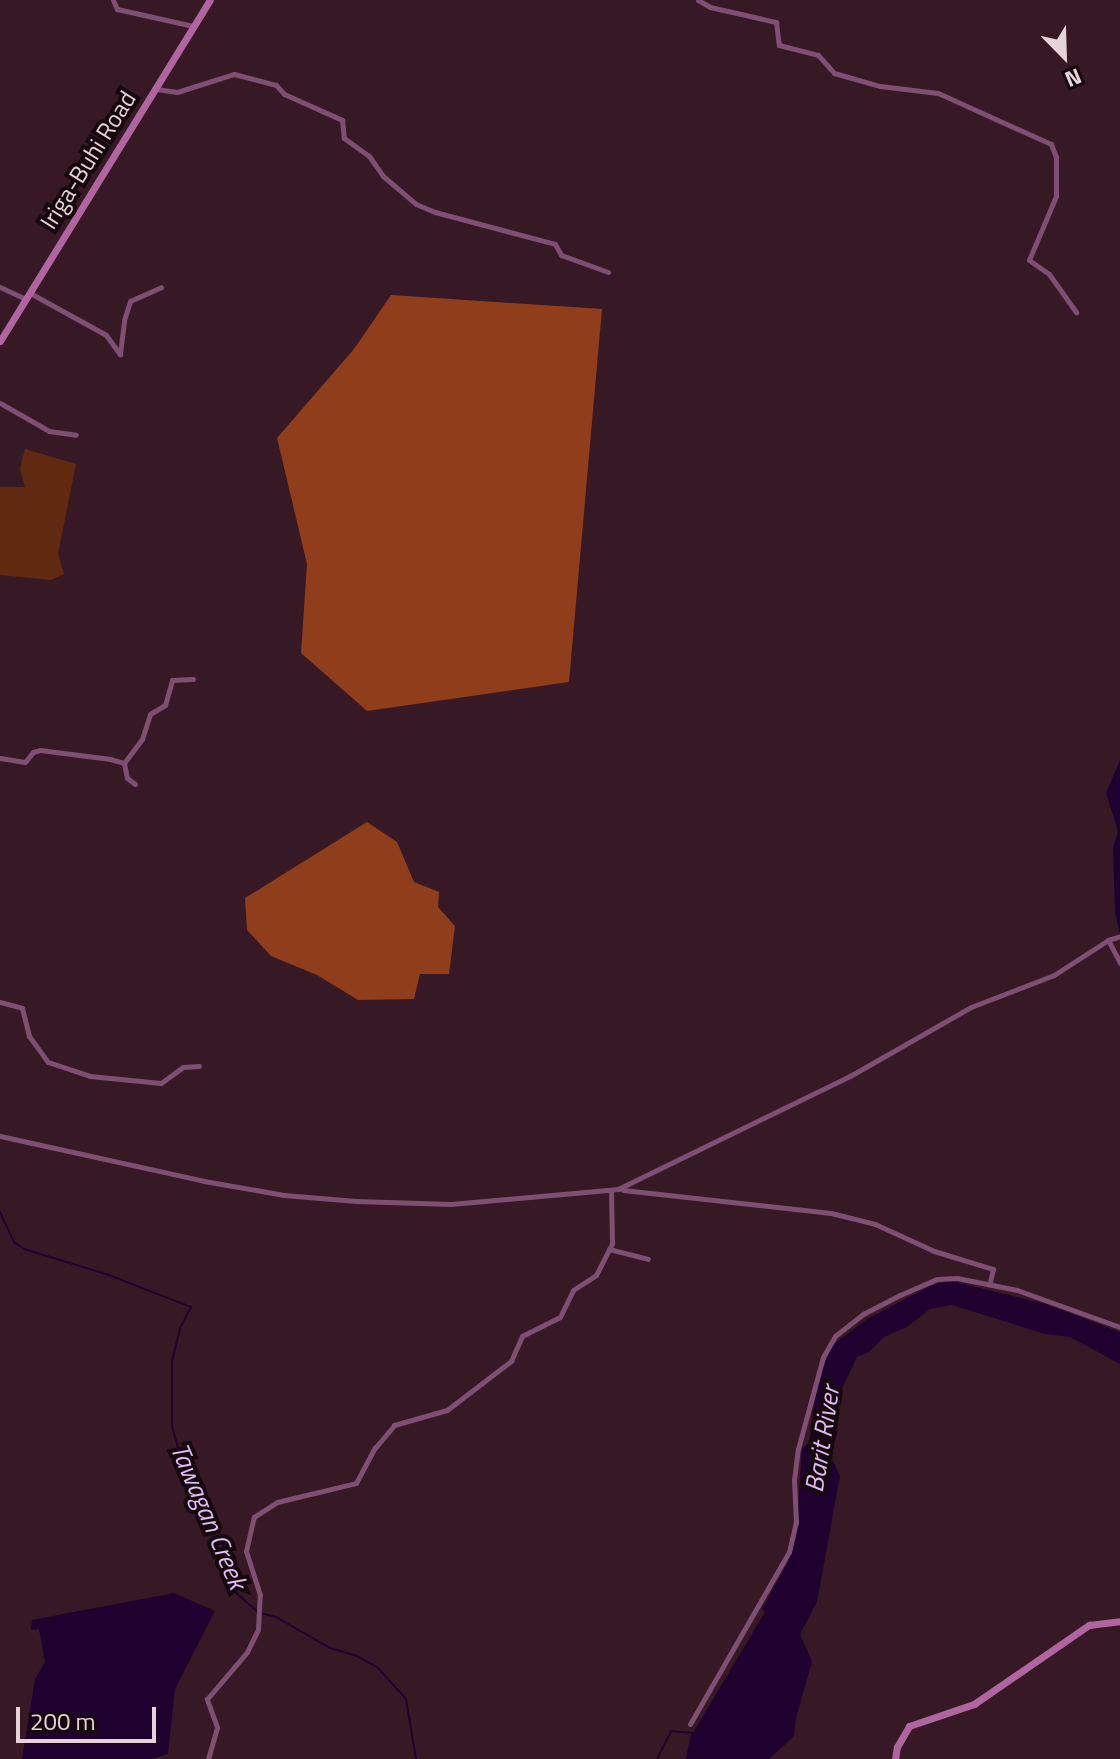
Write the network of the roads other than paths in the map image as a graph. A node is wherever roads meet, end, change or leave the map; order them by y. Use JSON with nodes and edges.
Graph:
{"nodes":[{"id":1,"x":113,"y":0,"type":"edge"},
{"id":2,"x":210,"y":0,"type":"edge"},
{"id":3,"x":698,"y":0,"type":"edge"},
{"id":4,"x":194,"y":27,"type":"junction"},
{"id":5,"x":156,"y":89,"type":"junction"},
{"id":6,"x":608,"y":272,"type":"dead end"},
{"id":7,"x":0,"y":287,"type":"edge"},
{"id":8,"x":161,"y":287,"type":"dead end"},
{"id":9,"x":28,"y":296,"type":"junction"},
{"id":10,"x":1076,"y":312,"type":"dead end"},
{"id":11,"x":0,"y":341,"type":"edge"},
{"id":12,"x":0,"y":403,"type":"edge"},
{"id":13,"x":76,"y":435,"type":"dead end"},
{"id":14,"x":193,"y":679,"type":"dead end"},
{"id":15,"x":0,"y":758,"type":"edge"},
{"id":16,"x":124,"y":763,"type":"junction"},
{"id":17,"x":135,"y":784,"type":"dead end"},
{"id":18,"x":1120,"y":936,"type":"edge"},
{"id":19,"x":1108,"y":940,"type":"junction"},
{"id":20,"x":1120,"y":963,"type":"edge"},
{"id":21,"x":0,"y":1002,"type":"edge"},
{"id":22,"x":199,"y":1066,"type":"dead end"},
{"id":23,"x":0,"y":1136,"type":"edge"},
{"id":24,"x":615,"y":1190,"type":"junction"},
{"id":25,"x":609,"y":1249,"type":"junction"},
{"id":26,"x":648,"y":1259,"type":"dead end"},
{"id":27,"x":990,"y":1282,"type":"junction"},
{"id":28,"x":1120,"y":1327,"type":"edge"},
{"id":29,"x":1120,"y":1621,"type":"edge"},
{"id":30,"x":690,"y":1724,"type":"dead end"},
{"id":31,"x":208,"y":1759,"type":"edge"},
{"id":32,"x":895,"y":1759,"type":"edge"}],
"edges":[{"from":1,"to":4,"type":"street"},
{"from":2,"to":4,"type":"main road","name":"Iriga-Buhi Road"},
{"from":3,"to":10,"type":"street"},
{"from":4,"to":5,"type":"main road","name":"Iriga-Buhi Road"},
{"from":5,"to":6,"type":"street"},
{"from":5,"to":9,"type":"main road","name":"Iriga-Buhi Road"},
{"from":7,"to":9,"type":"street"},
{"from":8,"to":9,"type":"street"},
{"from":9,"to":11,"type":"main road","name":"Iriga-Buhi Road"},
{"from":12,"to":13,"type":"street"},
{"from":14,"to":16,"type":"street"},
{"from":15,"to":16,"type":"street"},
{"from":16,"to":17,"type":"street"},
{"from":18,"to":19,"type":"street"},
{"from":19,"to":20,"type":"street"},
{"from":19,"to":24,"type":"street"},
{"from":21,"to":22,"type":"street"},
{"from":23,"to":24,"type":"street"},
{"from":24,"to":25,"type":"street"},
{"from":24,"to":27,"type":"street"},
{"from":25,"to":26,"type":"street"},
{"from":25,"to":31,"type":"street"},
{"from":27,"to":28,"type":"street"},
{"from":27,"to":30,"type":"street"},
{"from":29,"to":32,"type":"main road"}]}
